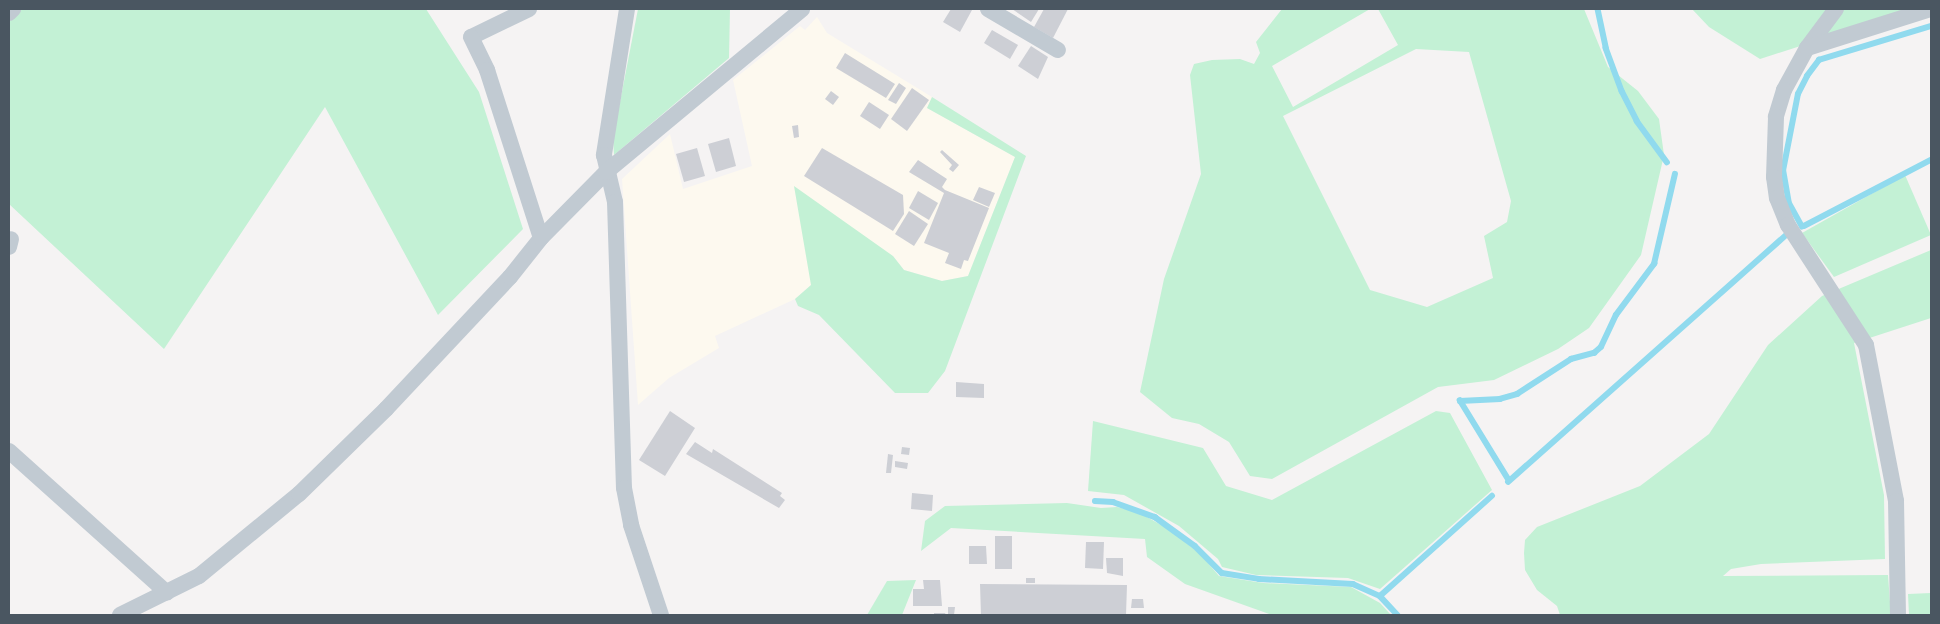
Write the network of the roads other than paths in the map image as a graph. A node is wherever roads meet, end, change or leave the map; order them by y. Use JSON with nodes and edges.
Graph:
{"nodes":[{"id":1,"x":13,"y":9,"type":"edge"},
{"id":2,"x":529,"y":9,"type":"edge"},
{"id":3,"x":627,"y":9,"type":"edge"},
{"id":4,"x":802,"y":9,"type":"edge"},
{"id":5,"x":988,"y":9,"type":"edge"},
{"id":6,"x":1836,"y":9,"type":"edge"},
{"id":7,"x":1931,"y":9,"type":"edge"},
{"id":8,"x":9,"y":13,"type":"edge"},
{"id":9,"x":1807,"y":48,"type":"junction"},
{"id":10,"x":1058,"y":50,"type":"dead end"},
{"id":11,"x":606,"y":172,"type":"junction"},
{"id":12,"x":541,"y":238,"type":"junction"},
{"id":13,"x":9,"y":451,"type":"edge"},
{"id":14,"x":167,"y":593,"type":"junction"},
{"id":15,"x":120,"y":615,"type":"edge"},
{"id":16,"x":661,"y":615,"type":"edge"},
{"id":17,"x":1898,"y":615,"type":"edge"}],
"edges":[{"from":1,"to":8,"type":"street"},
{"from":2,"to":12,"type":"street"},
{"from":3,"to":11,"type":"street"},
{"from":4,"to":11,"type":"street"},
{"from":5,"to":10,"type":"street"},
{"from":6,"to":9,"type":"street"},
{"from":7,"to":9,"type":"street"},
{"from":9,"to":17,"type":"street"},
{"from":11,"to":12,"type":"street"},
{"from":11,"to":16,"type":"street"},
{"from":12,"to":14,"type":"street"},
{"from":13,"to":14,"type":"street"},
{"from":14,"to":15,"type":"street"}]}
